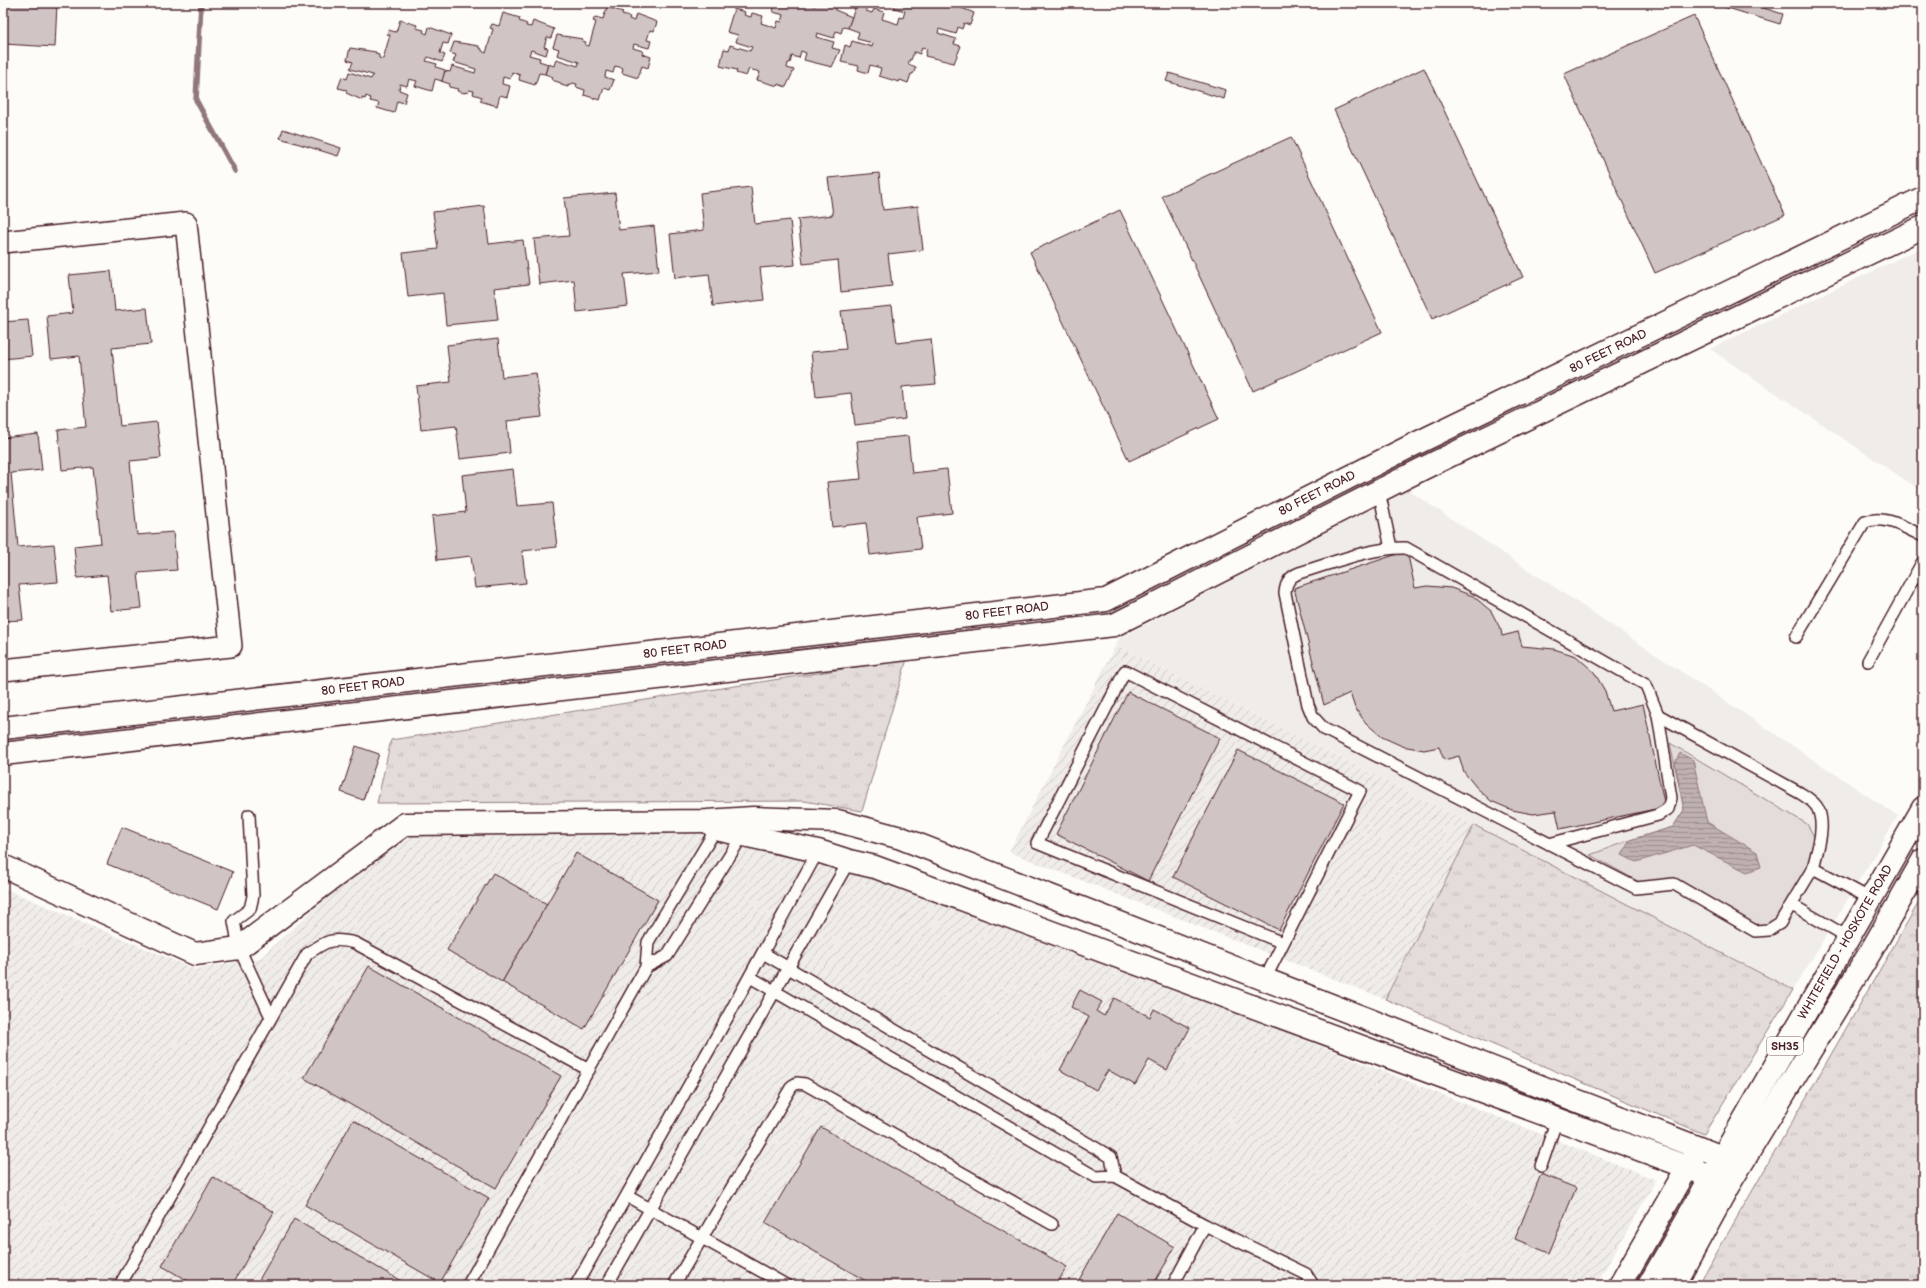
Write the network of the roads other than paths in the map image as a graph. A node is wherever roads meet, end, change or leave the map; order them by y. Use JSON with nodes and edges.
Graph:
{"nodes":[{"id":1,"x":1923,"y":198,"type":"edge"},
{"id":2,"x":1923,"y":227,"type":"edge"},
{"id":3,"x":3,"y":242,"type":"edge"},
{"id":4,"x":1379,"y":491,"type":"junction"},
{"id":5,"x":1923,"y":536,"type":"edge"},
{"id":6,"x":1391,"y":548,"type":"junction"},
{"id":7,"x":1923,"y":561,"type":"edge"},
{"id":8,"x":1796,"y":637,"type":"dead end"},
{"id":9,"x":1868,"y":661,"type":"dead end"},
{"id":10,"x":3,"y":670,"type":"edge"},
{"id":11,"x":1658,"y":715,"type":"junction"},
{"id":12,"x":3,"y":728,"type":"edge"},
{"id":13,"x":3,"y":754,"type":"edge"},
{"id":14,"x":1923,"y":808,"type":"edge"},
{"id":15,"x":249,"y":815,"type":"dead end"},
{"id":16,"x":711,"y":825,"type":"junction"},
{"id":17,"x":742,"y":836,"type":"junction"},
{"id":18,"x":1549,"y":844,"type":"junction"},
{"id":19,"x":818,"y":851,"type":"junction"},
{"id":20,"x":1923,"y":860,"type":"edge"},
{"id":21,"x":849,"y":862,"type":"junction"},
{"id":22,"x":3,"y":866,"type":"edge"},
{"id":23,"x":1813,"y":868,"type":"junction"},
{"id":24,"x":1871,"y":899,"type":"junction"},
{"id":25,"x":1792,"y":905,"type":"junction"},
{"id":26,"x":1848,"y":937,"type":"junction"},
{"id":27,"x":1283,"y":943,"type":"junction"},
{"id":28,"x":239,"y":948,"type":"junction"},
{"id":29,"x":763,"y":953,"type":"junction"},
{"id":30,"x":646,"y":967,"type":"junction"},
{"id":31,"x":788,"y":968,"type":"junction"},
{"id":32,"x":750,"y":977,"type":"junction"},
{"id":33,"x":1264,"y":979,"type":"junction"},
{"id":34,"x":774,"y":992,"type":"junction"},
{"id":35,"x":271,"y":1017,"type":"junction"},
{"id":36,"x":589,"y":1070,"type":"junction"},
{"id":37,"x":1566,"y":1095,"type":"junction"},
{"id":38,"x":1557,"y":1120,"type":"junction"},
{"id":39,"x":1699,"y":1148,"type":"junction"},
{"id":40,"x":1731,"y":1161,"type":"junction"},
{"id":41,"x":1541,"y":1166,"type":"dead end"},
{"id":42,"x":1687,"y":1167,"type":"junction"},
{"id":43,"x":1115,"y":1176,"type":"junction"},
{"id":44,"x":1719,"y":1181,"type":"junction"},
{"id":45,"x":627,"y":1196,"type":"junction"},
{"id":46,"x":650,"y":1210,"type":"junction"},
{"id":47,"x":1052,"y":1224,"type":"dead end"},
{"id":48,"x":1205,"y":1225,"type":"junction"},
{"id":49,"x":702,"y":1237,"type":"junction"},
{"id":50,"x":120,"y":1285,"type":"edge"},
{"id":51,"x":468,"y":1285,"type":"edge"},
{"id":52,"x":576,"y":1285,"type":"edge"},
{"id":53,"x":607,"y":1285,"type":"edge"},
{"id":54,"x":674,"y":1285,"type":"edge"},
{"id":55,"x":786,"y":1285,"type":"edge"},
{"id":56,"x":1173,"y":1285,"type":"edge"},
{"id":57,"x":1313,"y":1285,"type":"edge"},
{"id":58,"x":1620,"y":1285,"type":"edge"},
{"id":59,"x":1649,"y":1285,"type":"edge"},
{"id":60,"x":1674,"y":1285,"type":"edge"}],
"edges":[{"from":1,"to":12,"type":"street","name":"80 FEET ROAD"},
{"from":2,"to":4,"type":"street"},
{"from":3,"to":10,"type":"street"},
{"from":4,"to":6,"type":"lane"},
{"from":4,"to":13,"type":"street"},
{"from":5,"to":8,"type":"lane"},
{"from":6,"to":11,"type":"lane"},
{"from":6,"to":18,"type":"lane"},
{"from":7,"to":9,"type":"lane"},
{"from":11,"to":18,"type":"lane"},
{"from":11,"to":23,"type":"lane"},
{"from":14,"to":24,"type":"street","name":"WHITEFIELD - HOSKOTE ROAD","number":"SH35"},
{"from":15,"to":28,"type":"lane"},
{"from":16,"to":17,"type":"street"},
{"from":16,"to":28,"type":"street"},
{"from":16,"to":30,"type":"lane"},
{"from":16,"to":33,"type":"street"},
{"from":17,"to":19,"type":"street"},
{"from":17,"to":30,"type":"lane"},
{"from":18,"to":25,"type":"lane"},
{"from":19,"to":21,"type":"street"},
{"from":19,"to":29,"type":"lane"},
{"from":20,"to":40,"type":"street","name":"WHITEFIELD - HOSKOTE ROAD","number":"SH35"},
{"from":21,"to":31,"type":"lane"},
{"from":21,"to":38,"type":"street"},
{"from":22,"to":28,"type":"street"},
{"from":23,"to":24,"type":"lane"},
{"from":23,"to":25,"type":"lane"},
{"from":24,"to":26,"type":"street","name":"WHITEFIELD - HOSKOTE ROAD","number":"SH35"},
{"from":25,"to":26,"type":"lane"},
{"from":26,"to":40,"type":"street","name":"WHITEFIELD - HOSKOTE ROAD","number":"SH35"},
{"from":27,"to":27,"type":"lane"},
{"from":27,"to":33,"type":"lane"},
{"from":28,"to":35,"type":"lane"},
{"from":29,"to":31,"type":"lane"},
{"from":29,"to":32,"type":"lane"},
{"from":30,"to":36,"type":"lane"},
{"from":31,"to":34,"type":"lane"},
{"from":31,"to":43,"type":"lane"},
{"from":32,"to":34,"type":"lane"},
{"from":32,"to":45,"type":"lane"},
{"from":33,"to":37,"type":"street"},
{"from":34,"to":43,"type":"lane"},
{"from":34,"to":46,"type":"lane"},
{"from":35,"to":36,"type":"lane"},
{"from":35,"to":50,"type":"lane"},
{"from":36,"to":51,"type":"lane"},
{"from":37,"to":38,"type":"street"},
{"from":37,"to":39,"type":"street"},
{"from":38,"to":41,"type":"lane"},
{"from":38,"to":42,"type":"street"},
{"from":39,"to":40,"type":"street"},
{"from":39,"to":42,"type":"street"},
{"from":40,"to":44,"type":"street","name":"WHITEFIELD - HOSKOTE ROAD","number":"SH35"},
{"from":42,"to":44,"type":"street"},
{"from":42,"to":58,"type":"street"},
{"from":43,"to":48,"type":"lane"},
{"from":44,"to":59,"type":"street","name":"WHITEFIELD - HOSKOTE ROAD","number":"SH35"},
{"from":44,"to":60,"type":"street","name":"WHITEFIELD - HOSKOTE ROAD","number":"SH35"},
{"from":45,"to":46,"type":"lane"},
{"from":45,"to":52,"type":"lane"},
{"from":46,"to":49,"type":"lane"},
{"from":46,"to":53,"type":"lane"},
{"from":47,"to":49,"type":"lane"},
{"from":48,"to":56,"type":"lane"},
{"from":48,"to":57,"type":"lane"},
{"from":49,"to":54,"type":"lane"},
{"from":49,"to":55,"type":"lane"}]}
